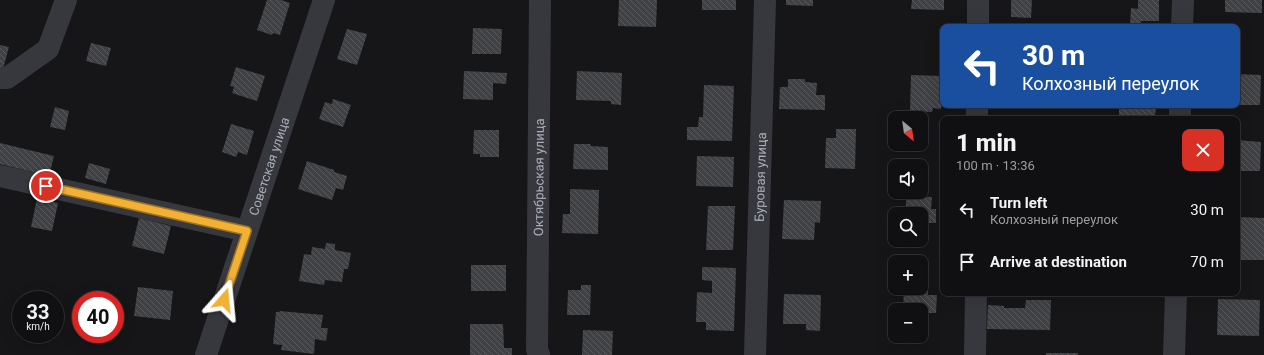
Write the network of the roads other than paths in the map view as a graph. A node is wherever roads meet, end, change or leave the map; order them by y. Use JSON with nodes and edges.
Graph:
{"nodes":[{"id":1,"x":66,"y":0,"type":"edge"},
{"id":2,"x":324,"y":0,"type":"edge"},
{"id":3,"x":540,"y":0,"type":"edge"},
{"id":4,"x":765,"y":0,"type":"edge"},
{"id":5,"x":978,"y":0,"type":"edge"},
{"id":6,"x":1183,"y":0,"type":"edge"},
{"id":7,"x":978,"y":24,"type":"edge"},
{"id":8,"x":1182,"y":24,"type":"edge"},
{"id":9,"x":0,"y":78,"type":"edge"},
{"id":10,"x":0,"y":176,"type":"edge"},
{"id":11,"x":247,"y":231,"type":"junction"},
{"id":12,"x":976,"y":296,"type":"edge"},
{"id":13,"x":1176,"y":296,"type":"edge"},
{"id":14,"x":206,"y":355,"type":"edge"},
{"id":15,"x":539,"y":355,"type":"edge"},
{"id":16,"x":755,"y":355,"type":"edge"},
{"id":17,"x":975,"y":355,"type":"edge"},
{"id":18,"x":1174,"y":355,"type":"edge"}],
"edges":[{"from":1,"to":9,"type":"street"},
{"from":2,"to":11,"type":"street","name":"Советская улица"},
{"from":3,"to":15,"type":"street","name":"Октябрьская улица"},
{"from":4,"to":16,"type":"street","name":"Буровая улица"},
{"from":5,"to":7,"type":"street"},
{"from":6,"to":8,"type":"street"},
{"from":10,"to":11,"type":"street"},
{"from":11,"to":14,"type":"street","name":"Советская улица"},
{"from":12,"to":17,"type":"street"},
{"from":13,"to":18,"type":"street"}]}
